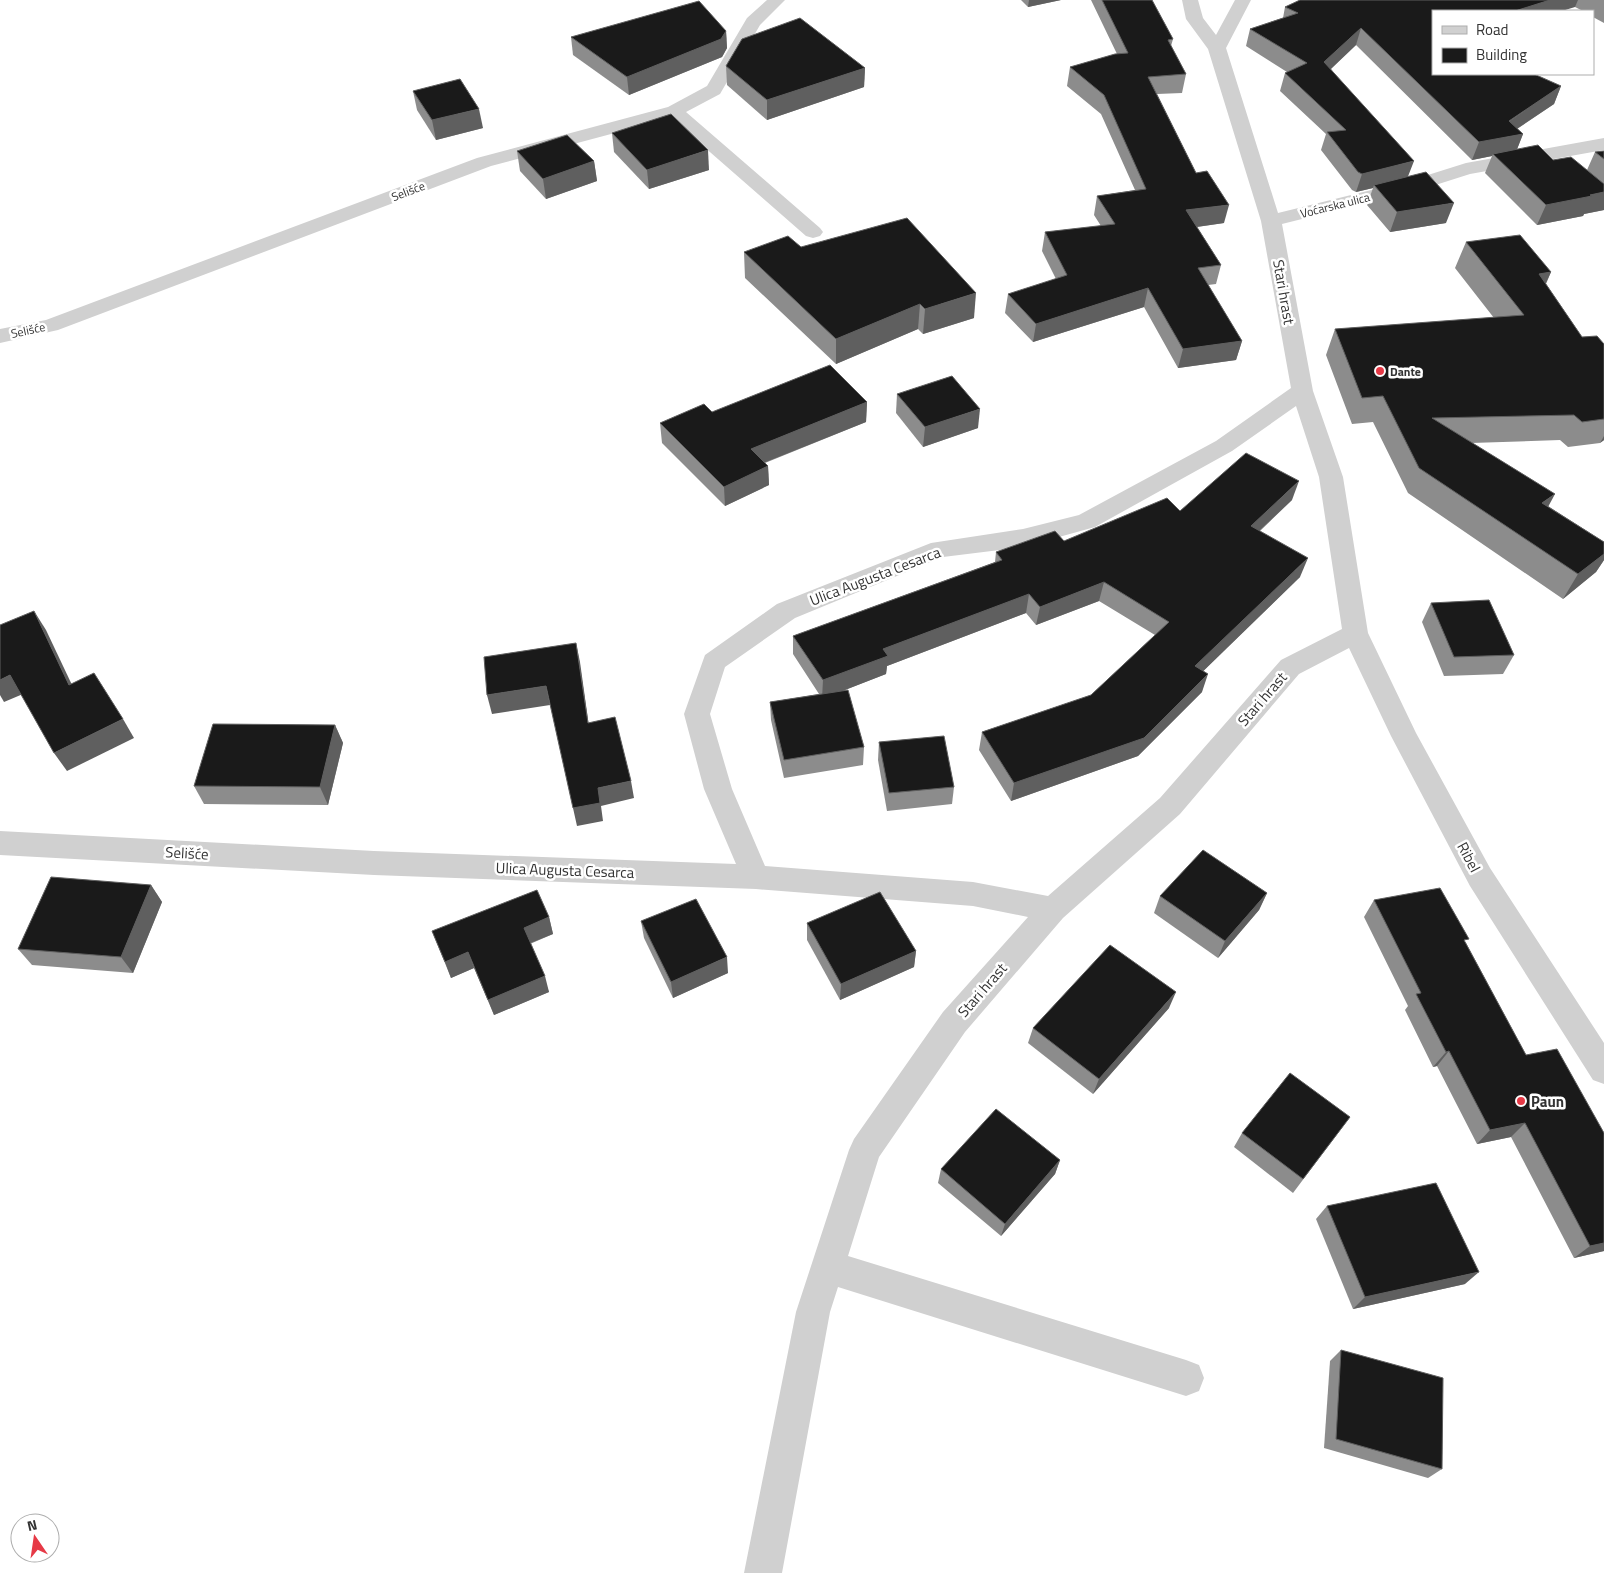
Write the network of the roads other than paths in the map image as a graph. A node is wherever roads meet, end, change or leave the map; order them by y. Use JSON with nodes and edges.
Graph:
{"nodes":[{"id":1,"x":777,"y":0,"type":"edge"},
{"id":2,"x":1190,"y":0,"type":"edge"},
{"id":3,"x":1243,"y":0,"type":"edge"},
{"id":4,"x":1216,"y":48,"type":"junction"},
{"id":5,"x":674,"y":111,"type":"junction"},
{"id":6,"x":1604,"y":144,"type":"edge"},
{"id":7,"x":1550,"y":154,"type":"junction"},
{"id":8,"x":1570,"y":171,"type":"edge"},
{"id":9,"x":1272,"y":221,"type":"junction"},
{"id":10,"x":813,"y":232,"type":"dead end"},
{"id":11,"x":0,"y":336,"type":"edge"},
{"id":12,"x":1302,"y":391,"type":"junction"},
{"id":13,"x":1355,"y":633,"type":"junction"},
{"id":14,"x":0,"y":843,"type":"edge"},
{"id":15,"x":374,"y":863,"type":"joint"},
{"id":16,"x":756,"y":876,"type":"junction"},
{"id":17,"x":1052,"y":909,"type":"junction"},
{"id":18,"x":1604,"y":1070,"type":"edge"},
{"id":19,"x":827,"y":1267,"type":"junction"},
{"id":20,"x":1186,"y":1378,"type":"dead end"},
{"id":21,"x":763,"y":1573,"type":"edge"}],
"edges":[{"from":1,"to":5,"type":"street","name":"Selišće"},
{"from":2,"to":4,"type":"street"},
{"from":3,"to":4,"type":"street"},
{"from":4,"to":9,"type":"street","name":"Stari hrast"},
{"from":5,"to":10,"type":"street"},
{"from":5,"to":11,"type":"street","name":"Selišće"},
{"from":6,"to":7,"type":"street","name":"Voćarska ulica"},
{"from":7,"to":8,"type":"street"},
{"from":7,"to":9,"type":"street","name":"Voćarska ulica"},
{"from":9,"to":12,"type":"street","name":"Stari hrast"},
{"from":12,"to":13,"type":"street","name":"Stari hrast"},
{"from":12,"to":16,"type":"street","name":"Ulica Augusta Cesarca"},
{"from":13,"to":17,"type":"street","name":"Stari hrast"},
{"from":13,"to":18,"type":"street","name":"Ribel"},
{"from":14,"to":15,"type":"street","name":"Selišće"},
{"from":15,"to":16,"type":"street","name":"Ulica Augusta Cesarca"},
{"from":16,"to":17,"type":"street","name":"Ulica Augusta Cesarca"},
{"from":17,"to":19,"type":"street","name":"Stari hrast"},
{"from":19,"to":20,"type":"street"},
{"from":19,"to":21,"type":"street","name":"Stari hrast"}]}
